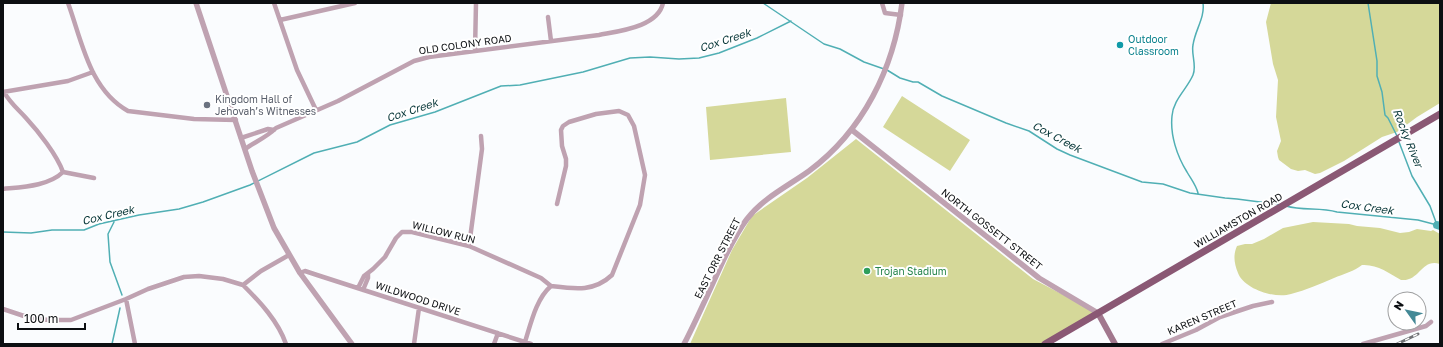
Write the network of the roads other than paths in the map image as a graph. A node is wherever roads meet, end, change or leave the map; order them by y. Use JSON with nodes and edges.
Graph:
{"nodes":[{"id":1,"x":68,"y":3,"type":"edge"},
{"id":2,"x":196,"y":3,"type":"edge"},
{"id":3,"x":274,"y":3,"type":"edge"},
{"id":4,"x":356,"y":3,"type":"edge"},
{"id":5,"x":476,"y":3,"type":"edge"},
{"id":6,"x":663,"y":3,"type":"edge"},
{"id":7,"x":882,"y":3,"type":"edge"},
{"id":8,"x":902,"y":3,"type":"edge"},
{"id":9,"x":901,"y":15,"type":"junction"},
{"id":10,"x":548,"y":17,"type":"dead end"},
{"id":11,"x":280,"y":20,"type":"junction"},
{"id":12,"x":551,"y":41,"type":"junction"},
{"id":13,"x":475,"y":51,"type":"junction"},
{"id":14,"x":93,"y":72,"type":"junction"},
{"id":15,"x":4,"y":92,"type":"edge"},
{"id":16,"x":316,"y":110,"type":"junction"},
{"id":17,"x":1440,"y":114,"type":"edge"},
{"id":18,"x":236,"y":120,"type":"junction"},
{"id":19,"x":274,"y":130,"type":"junction"},
{"id":20,"x":852,"y":130,"type":"junction"},
{"id":21,"x":481,"y":136,"type":"dead end"},
{"id":22,"x":241,"y":138,"type":"junction"},
{"id":23,"x":244,"y":149,"type":"junction"},
{"id":24,"x":63,"y":172,"type":"junction"},
{"id":25,"x":94,"y":178,"type":"dead end"},
{"id":26,"x":3,"y":188,"type":"edge"},
{"id":27,"x":557,"y":204,"type":"dead end"},
{"id":28,"x":469,"y":246,"type":"junction"},
{"id":29,"x":289,"y":255,"type":"junction"},
{"id":30,"x":300,"y":273,"type":"junction"},
{"id":31,"x":243,"y":285,"type":"junction"},
{"id":32,"x":552,"y":286,"type":"junction"},
{"id":33,"x":360,"y":289,"type":"junction"},
{"id":34,"x":126,"y":300,"type":"junction"},
{"id":35,"x":1272,"y":302,"type":"dead end"},
{"id":36,"x":3,"y":308,"type":"edge"},
{"id":37,"x":419,"y":308,"type":"junction"},
{"id":38,"x":1098,"y":313,"type":"junction"},
{"id":39,"x":1431,"y":322,"type":"dead end"},
{"id":40,"x":498,"y":333,"type":"junction"},
{"id":41,"x":525,"y":342,"type":"junction"},
{"id":42,"x":135,"y":344,"type":"edge"},
{"id":43,"x":286,"y":344,"type":"edge"},
{"id":44,"x":352,"y":344,"type":"edge"},
{"id":45,"x":414,"y":344,"type":"edge"},
{"id":46,"x":494,"y":344,"type":"edge"},
{"id":47,"x":531,"y":344,"type":"edge"},
{"id":48,"x":684,"y":344,"type":"edge"},
{"id":49,"x":1045,"y":344,"type":"edge"},
{"id":50,"x":1115,"y":344,"type":"edge"},
{"id":51,"x":1162,"y":344,"type":"edge"},
{"id":52,"x":1363,"y":344,"type":"edge"}],
"edges":[{"from":1,"to":14,"type":"street"},
{"from":2,"to":18,"type":"street"},
{"from":3,"to":11,"type":"street"},
{"from":4,"to":11,"type":"street"},
{"from":5,"to":13,"type":"street"},
{"from":6,"to":12,"type":"street","name":"OLD COLONY ROAD"},
{"from":7,"to":9,"type":"street"},
{"from":8,"to":9,"type":"street","name":"EAST ORR STREET"},
{"from":9,"to":20,"type":"street","name":"EAST ORR STREET"},
{"from":10,"to":12,"type":"street"},
{"from":11,"to":16,"type":"street"},
{"from":12,"to":13,"type":"street","name":"OLD COLONY ROAD"},
{"from":13,"to":16,"type":"street","name":"OLD COLONY ROAD"},
{"from":14,"to":15,"type":"street"},
{"from":14,"to":18,"type":"street"},
{"from":15,"to":24,"type":"street"},
{"from":16,"to":19,"type":"street","name":"OLD COLONY ROAD"},
{"from":17,"to":38,"type":"main road","name":"WILLIAMSTON ROAD"},
{"from":18,"to":22,"type":"street"},
{"from":19,"to":22,"type":"street","name":"OLD COLONY ROAD"},
{"from":19,"to":23,"type":"street","name":"OLD COLONY ROAD"},
{"from":20,"to":38,"type":"street","name":"NORTH GOSSETT STREET"},
{"from":20,"to":48,"type":"street","name":"EAST ORR STREET"},
{"from":21,"to":28,"type":"street"},
{"from":22,"to":23,"type":"street"},
{"from":23,"to":29,"type":"street"},
{"from":24,"to":25,"type":"street"},
{"from":24,"to":26,"type":"street"},
{"from":27,"to":32,"type":"street"},
{"from":28,"to":32,"type":"street","name":"WILLOW RUN"},
{"from":28,"to":33,"type":"street","name":"WILLOW RUN"},
{"from":29,"to":30,"type":"street"},
{"from":29,"to":31,"type":"street"},
{"from":30,"to":33,"type":"street","name":"WILDWOOD DRIVE"},
{"from":30,"to":44,"type":"street"},
{"from":31,"to":34,"type":"street"},
{"from":31,"to":43,"type":"street"},
{"from":32,"to":41,"type":"street"},
{"from":33,"to":37,"type":"street","name":"WILDWOOD DRIVE"},
{"from":34,"to":36,"type":"street"},
{"from":34,"to":42,"type":"street"},
{"from":35,"to":51,"type":"street","name":"KAREN STREET"},
{"from":37,"to":40,"type":"street","name":"WILDWOOD DRIVE"},
{"from":37,"to":45,"type":"street"},
{"from":38,"to":49,"type":"main road","name":"WILLIAMSTON ROAD"},
{"from":38,"to":50,"type":"main road"},
{"from":39,"to":52,"type":"street"},
{"from":40,"to":41,"type":"street","name":"WILDWOOD DRIVE"},
{"from":40,"to":46,"type":"street"},
{"from":41,"to":47,"type":"street","name":"WILDWOOD DRIVE"}]}
